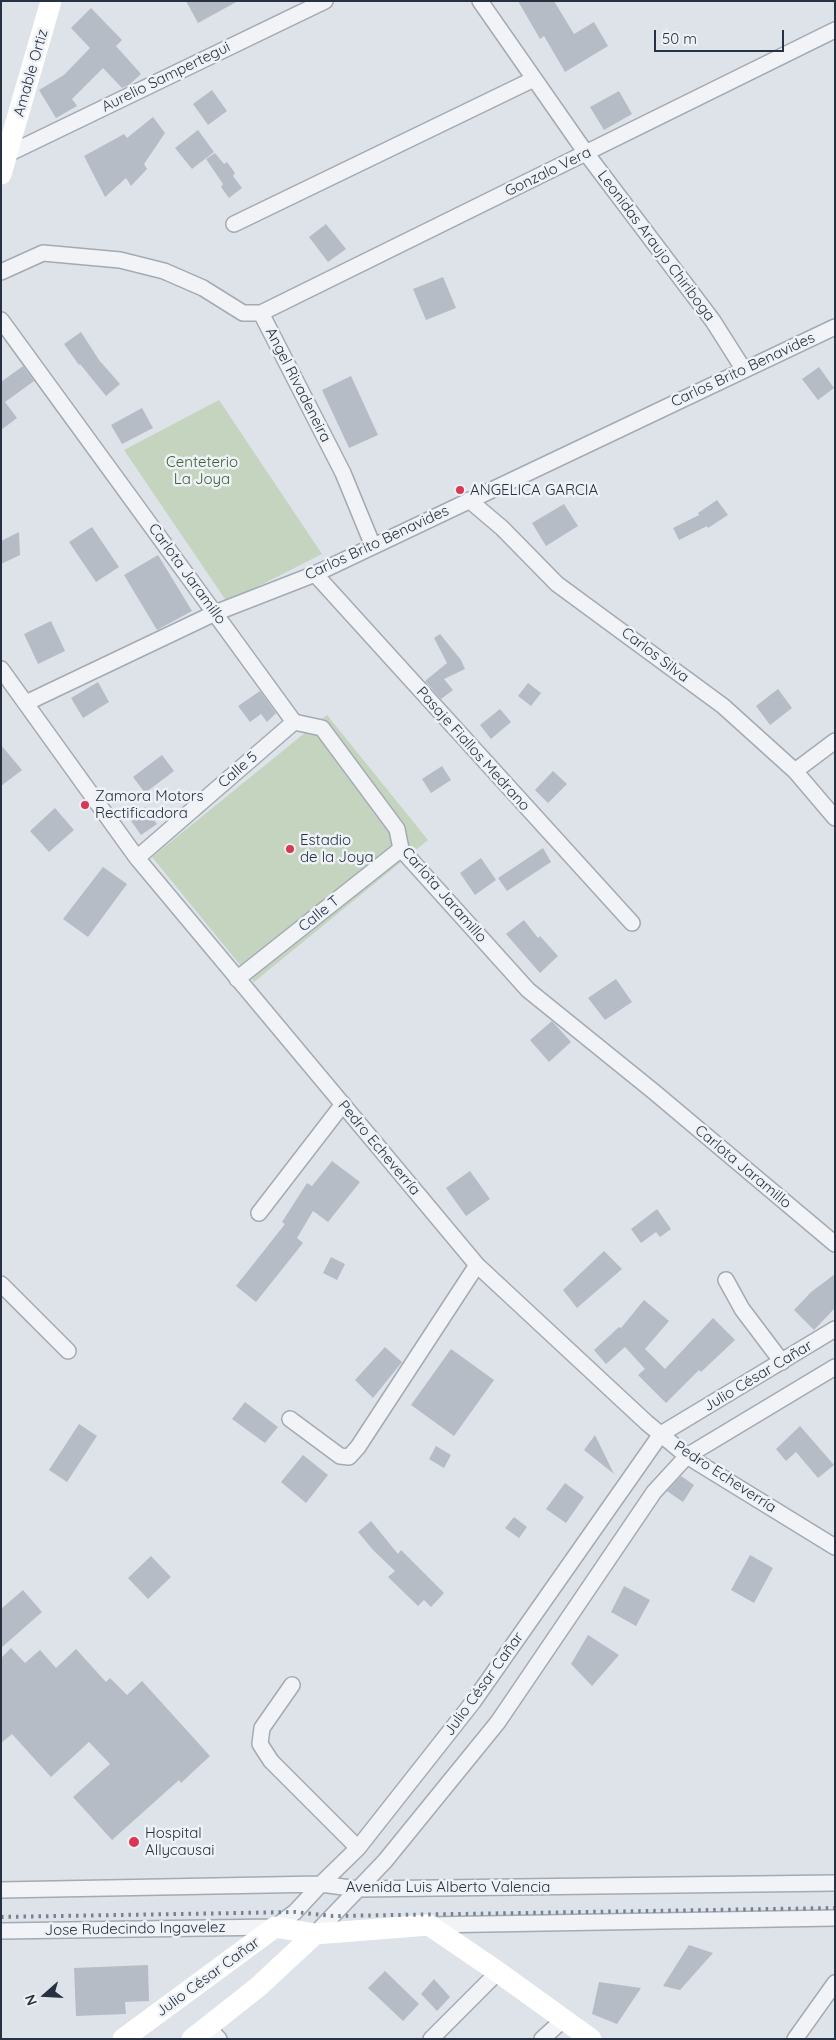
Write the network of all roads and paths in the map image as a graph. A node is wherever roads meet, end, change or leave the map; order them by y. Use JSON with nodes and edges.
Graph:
{"nodes":[{"id":1,"x":51,"y":1,"type":"edge"},
{"id":2,"x":326,"y":1,"type":"edge"},
{"id":3,"x":480,"y":1,"type":"edge"},
{"id":4,"x":835,"y":30,"type":"edge"},
{"id":5,"x":534,"y":79,"type":"junction"},
{"id":6,"x":586,"y":153,"type":"junction"},
{"id":7,"x":5,"y":164,"type":"edge"},
{"id":8,"x":234,"y":224,"type":"dead end"},
{"id":9,"x":1,"y":272,"type":"edge"},
{"id":10,"x":261,"y":313,"type":"junction"},
{"id":11,"x":1,"y":320,"type":"edge"},
{"id":12,"x":835,"y":327,"type":"edge"},
{"id":13,"x":744,"y":370,"type":"junction"},
{"id":14,"x":469,"y":500,"type":"junction"},
{"id":15,"x":373,"y":546,"type":"junction"},
{"id":16,"x":315,"y":574,"type":"junction"},
{"id":17,"x":216,"y":613,"type":"junction"},
{"id":18,"x":1,"y":669,"type":"edge"},
{"id":19,"x":26,"y":703,"type":"junction"},
{"id":20,"x":294,"y":722,"type":"junction"},
{"id":21,"x":835,"y":741,"type":"edge"},
{"id":22,"x":795,"y":770,"type":"junction"},
{"id":23,"x":835,"y":818,"type":"edge"},
{"id":24,"x":401,"y":849,"type":"junction"},
{"id":25,"x":137,"y":858,"type":"junction"},
{"id":26,"x":632,"y":924,"type":"dead end"},
{"id":27,"x":237,"y":979,"type":"junction"},
{"id":28,"x":343,"y":1104,"type":"junction"},
{"id":29,"x":259,"y":1213,"type":"dead end"},
{"id":30,"x":835,"y":1244,"type":"edge"},
{"id":31,"x":477,"y":1265,"type":"junction"},
{"id":32,"x":726,"y":1280,"type":"dead end"},
{"id":33,"x":1,"y":1284,"type":"edge"},
{"id":34,"x":835,"y":1329,"type":"edge"},
{"id":35,"x":68,"y":1351,"type":"dead end"},
{"id":36,"x":782,"y":1362,"type":"junction"},
{"id":37,"x":835,"y":1367,"type":"edge"},
{"id":38,"x":290,"y":1419,"type":"dead end"},
{"id":39,"x":660,"y":1434,"type":"junction"},
{"id":40,"x":686,"y":1456,"type":"junction"},
{"id":41,"x":835,"y":1547,"type":"edge"},
{"id":42,"x":292,"y":1685,"type":"dead end"},
{"id":43,"x":358,"y":1848,"type":"junction"},
{"id":44,"x":321,"y":1884,"type":"junction"},
{"id":45,"x":835,"y":1884,"type":"edge"},
{"id":46,"x":358,"y":1889,"type":"junction"},
{"id":47,"x":1,"y":1890,"type":"edge"},
{"id":48,"x":835,"y":1918,"type":"edge"},
{"id":49,"x":428,"y":1925,"type":"junction"},
{"id":50,"x":275,"y":1927,"type":"junction"},
{"id":51,"x":1,"y":1931,"type":"edge"},
{"id":52,"x":315,"y":1934,"type":"junction"},
{"id":53,"x":498,"y":1972,"type":"junction"},
{"id":54,"x":835,"y":1983,"type":"edge"},
{"id":55,"x":563,"y":2020,"type":"junction"},
{"id":56,"x":206,"y":2035,"type":"edge"},
{"id":57,"x":123,"y":2039,"type":"edge"},
{"id":58,"x":431,"y":2039,"type":"edge"},
{"id":59,"x":542,"y":2039,"type":"edge"},
{"id":60,"x":591,"y":2039,"type":"edge"},
{"id":61,"x":795,"y":2039,"type":"edge"}],
"edges":[{"from":1,"to":7,"type":"street","name":"Amable Ortiz"},
{"from":2,"to":7,"type":"street","name":"Aurelio Sampertegui"},
{"from":3,"to":5,"type":"street","name":"Leonidas Araujo Chiriboga"},
{"from":4,"to":6,"type":"street","name":"Gonzalo Vera"},
{"from":5,"to":6,"type":"street","name":"Leonidas Araujo Chiriboga"},
{"from":5,"to":8,"type":"street"},
{"from":6,"to":10,"type":"street","name":"Gonzalo Vera"},
{"from":6,"to":13,"type":"street","name":"Leonidas Araujo Chiriboga"},
{"from":9,"to":10,"type":"street","name":"Angel Rivadeneira"},
{"from":10,"to":15,"type":"street","name":"Angel Rivadeneira"},
{"from":11,"to":17,"type":"street","name":"Carlota Jaramillo"},
{"from":12,"to":13,"type":"street","name":"Carlos Brito Benavides"},
{"from":13,"to":14,"type":"street","name":"Carlos Brito Benavides"},
{"from":14,"to":15,"type":"street","name":"Carlos Brito Benavides"},
{"from":14,"to":22,"type":"street","name":"Carlos Silva"},
{"from":15,"to":16,"type":"street","name":"Carlos Brito Benavides"},
{"from":16,"to":17,"type":"street","name":"Carlos Brito Benavides"},
{"from":16,"to":26,"type":"street","name":"Pasaje Fiallos Medrano"},
{"from":17,"to":19,"type":"street","name":"Carlos Brito Benavides"},
{"from":17,"to":20,"type":"street","name":"Carlota Jaramillo"},
{"from":18,"to":19,"type":"street","name":"Pedro Echeverría"},
{"from":19,"to":25,"type":"street","name":"Pedro Echeverría"},
{"from":20,"to":24,"type":"street","name":"Carlota Jaramillo"},
{"from":20,"to":25,"type":"street","name":"Calle 5"},
{"from":21,"to":22,"type":"street"},
{"from":22,"to":23,"type":"street","name":"Carlos Silva"},
{"from":24,"to":27,"type":"street","name":"Calle T"},
{"from":24,"to":30,"type":"street","name":"Carlota Jaramillo"},
{"from":25,"to":27,"type":"street","name":"Pedro Echeverría"},
{"from":27,"to":28,"type":"street","name":"Pedro Echeverría"},
{"from":28,"to":29,"type":"street"},
{"from":28,"to":31,"type":"street","name":"Pedro Echeverría"},
{"from":31,"to":38,"type":"street"},
{"from":31,"to":39,"type":"street","name":"Pedro Echeverría"},
{"from":32,"to":36,"type":"street"},
{"from":33,"to":35,"type":"street"},
{"from":34,"to":36,"type":"street","name":"Julio César Cañar"},
{"from":36,"to":39,"type":"street","name":"Julio César Cañar"},
{"from":37,"to":40,"type":"street","name":"Julio César Cañar"},
{"from":39,"to":40,"type":"street","name":"Pedro Echeverría"},
{"from":39,"to":43,"type":"street","name":"Julio César Cañar"},
{"from":40,"to":41,"type":"street","name":"Pedro Echeverría"},
{"from":40,"to":46,"type":"street","name":"Julio César Cañar"},
{"from":42,"to":43,"type":"street"},
{"from":43,"to":44,"type":"street","name":"Julio César Cañar"},
{"from":44,"to":46,"type":"street","name":"Avenida Luis Alberto Valencia"},
{"from":44,"to":47,"type":"street","name":"Avenida Luis Alberto Valencia"},
{"from":44,"to":50,"type":"street","name":"Julio César Cañar"},
{"from":45,"to":46,"type":"street","name":"Avenida Luis Alberto Valencia"},
{"from":46,"to":52,"type":"street","name":"Julio César Cañar"},
{"from":48,"to":49,"type":"street"},
{"from":49,"to":52,"type":"street","name":"Jose Rudecindo Ingavelez"},
{"from":49,"to":53,"type":"street"},
{"from":50,"to":51,"type":"street","name":"Jose Rudecindo Ingavelez"},
{"from":50,"to":52,"type":"street","name":"Jose Rudecindo Ingavelez"},
{"from":50,"to":57,"type":"street","name":"Julio César Cañar"},
{"from":52,"to":56,"type":"street","name":"Julio César Cañar"},
{"from":53,"to":55,"type":"street"},
{"from":53,"to":58,"type":"street"},
{"from":54,"to":61,"type":"street"},
{"from":55,"to":59,"type":"street"},
{"from":55,"to":60,"type":"street"}]}
